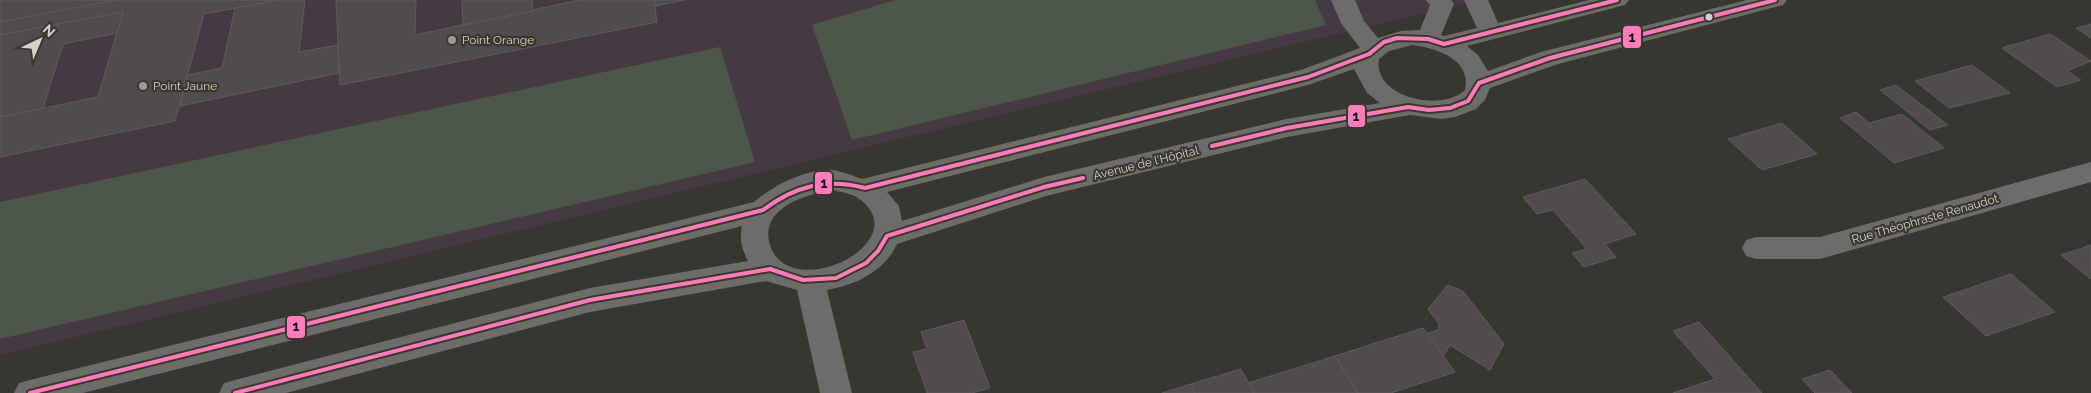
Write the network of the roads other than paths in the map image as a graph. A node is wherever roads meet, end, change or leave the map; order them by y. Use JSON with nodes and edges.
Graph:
{"nodes":[{"id":1,"x":1342,"y":0,"type":"edge"},
{"id":2,"x":1438,"y":0,"type":"edge"},
{"id":3,"x":1476,"y":0,"type":"edge"},
{"id":4,"x":1617,"y":0,"type":"edge"},
{"id":5,"x":1775,"y":0,"type":"edge"},
{"id":6,"x":1491,"y":32,"type":"junction"},
{"id":7,"x":1436,"y":42,"type":"junction"},
{"id":8,"x":1371,"y":51,"type":"junction"},
{"id":9,"x":1479,"y":83,"type":"junction"},
{"id":10,"x":1408,"y":106,"type":"junction"},
{"id":11,"x":2091,"y":172,"type":"edge"},
{"id":12,"x":865,"y":188,"type":"junction"},
{"id":13,"x":763,"y":210,"type":"junction"},
{"id":14,"x":888,"y":236,"type":"junction"},
{"id":15,"x":1756,"y":248,"type":"dead end"},
{"id":16,"x":770,"y":269,"type":"junction"},
{"id":17,"x":810,"y":282,"type":"junction"},
{"id":18,"x":30,"y":393,"type":"edge"},
{"id":19,"x":235,"y":393,"type":"edge"},
{"id":20,"x":836,"y":393,"type":"edge"}],
"edges":[{"from":1,"to":8,"type":"street"},
{"from":2,"to":7,"type":"street"},
{"from":3,"to":6,"type":"street"},
{"from":4,"to":6,"type":"street"},
{"from":5,"to":9,"type":"street"},
{"from":6,"to":7,"type":"street"},
{"from":7,"to":8,"type":"street"},
{"from":7,"to":9,"type":"street"},
{"from":8,"to":10,"type":"street"},
{"from":8,"to":12,"type":"street"},
{"from":9,"to":10,"type":"street"},
{"from":10,"to":14,"type":"street","name":"Avenue de l'Hôpital"},
{"from":11,"to":15,"type":"street","name":"Rue Théophraste Renaudot"},
{"from":12,"to":13,"type":"street"},
{"from":12,"to":14,"type":"street"},
{"from":13,"to":16,"type":"street"},
{"from":13,"to":18,"type":"street"},
{"from":14,"to":17,"type":"street"},
{"from":16,"to":17,"type":"street"},
{"from":16,"to":19,"type":"street"},
{"from":17,"to":20,"type":"street"}]}
